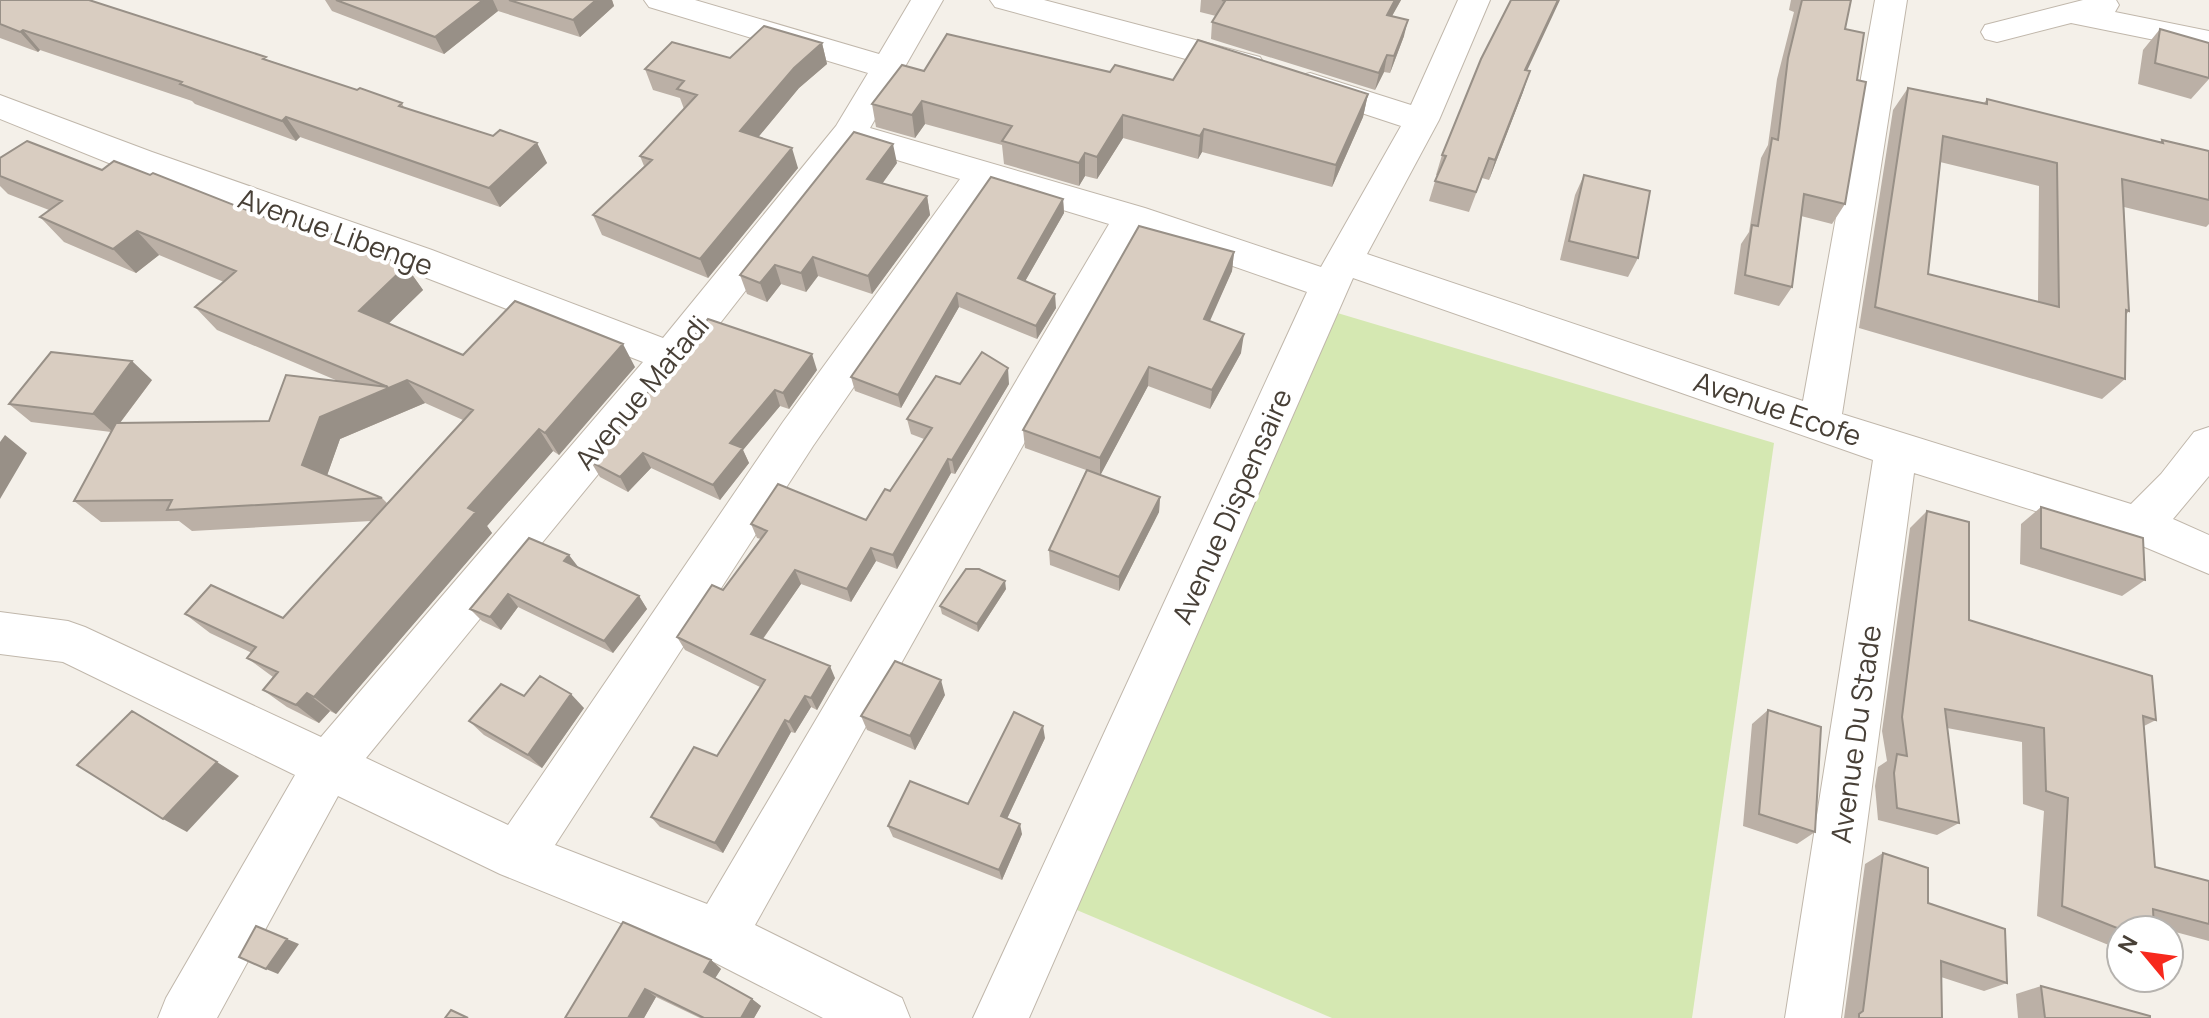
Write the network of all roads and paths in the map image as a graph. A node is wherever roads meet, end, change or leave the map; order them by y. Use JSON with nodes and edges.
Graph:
{"nodes":[{"id":1,"x":660,"y":0,"type":"edge"},
{"id":2,"x":927,"y":0,"type":"edge"},
{"id":3,"x":1006,"y":0,"type":"edge"},
{"id":4,"x":1474,"y":0,"type":"edge"},
{"id":5,"x":1891,"y":0,"type":"edge"},
{"id":6,"x":2120,"y":0,"type":"edge"},
{"id":7,"x":2075,"y":14,"type":"junction"},
{"id":8,"x":1997,"y":32,"type":"dead end"},
{"id":9,"x":2209,"y":41,"type":"edge"},
{"id":10,"x":886,"y":67,"type":"junction"},
{"id":11,"x":3,"y":109,"type":"edge"},
{"id":12,"x":1422,"y":120,"type":"junction"},
{"id":13,"x":67,"y":132,"type":"junction"},
{"id":14,"x":849,"y":134,"type":"junction"},
{"id":15,"x":33,"y":156,"type":"edge"},
{"id":16,"x":983,"y":173,"type":"junction"},
{"id":17,"x":1132,"y":217,"type":"junction"},
{"id":18,"x":1338,"y":273,"type":"junction"},
{"id":19,"x":671,"y":357,"type":"junction"},
{"id":20,"x":1820,"y":421,"type":"junction"},
{"id":21,"x":2209,"y":444,"type":"edge"},
{"id":22,"x":1896,"y":450,"type":"junction"},
{"id":23,"x":2139,"y":525,"type":"junction"},
{"id":24,"x":2209,"y":555,"type":"edge"},
{"id":25,"x":0,"y":633,"type":"edge"},
{"id":26,"x":328,"y":766,"type":"junction"},
{"id":27,"x":518,"y":856,"type":"junction"},
{"id":28,"x":719,"y":936,"type":"junction"},
{"id":29,"x":186,"y":1018,"type":"edge"},
{"id":30,"x":882,"y":1018,"type":"edge"},
{"id":31,"x":1001,"y":1018,"type":"edge"},
{"id":32,"x":1813,"y":1018,"type":"edge"}],
"edges":[{"from":1,"to":10,"type":"street"},
{"from":2,"to":10,"type":"street","name":"Avenue Matadi"},
{"from":3,"to":12,"type":"street"},
{"from":4,"to":12,"type":"street","name":"Avenue Dispensaire"},
{"from":5,"to":20,"type":"street"},
{"from":6,"to":7,"type":"street"},
{"from":7,"to":8,"type":"street"},
{"from":7,"to":9,"type":"street"},
{"from":10,"to":14,"type":"street","name":"Avenue Matadi"},
{"from":11,"to":13,"type":"street","name":"Avenue Libenge"},
{"from":12,"to":18,"type":"street","name":"Avenue Dispensaire"},
{"from":13,"to":15,"type":"street"},
{"from":13,"to":19,"type":"street","name":"Avenue Libenge"},
{"from":14,"to":16,"type":"street","name":"Avenue Ecofe"},
{"from":14,"to":19,"type":"street","name":"Avenue Matadi"},
{"from":16,"to":17,"type":"street","name":"Avenue Ecofe"},
{"from":16,"to":27,"type":"street"},
{"from":17,"to":18,"type":"street","name":"Avenue Ecofe"},
{"from":17,"to":28,"type":"street"},
{"from":18,"to":20,"type":"street","name":"Avenue Ecofe"},
{"from":18,"to":31,"type":"street","name":"Avenue Dispensaire"},
{"from":19,"to":26,"type":"street","name":"Avenue Matadi"},
{"from":20,"to":22,"type":"street","name":"Avenue Ecofe"},
{"from":21,"to":23,"type":"street"},
{"from":22,"to":23,"type":"street","name":"Avenue Ecofe"},
{"from":22,"to":32,"type":"street","name":"Avenue Du Stade"},
{"from":23,"to":24,"type":"street","name":"Avenue Ecofe"},
{"from":25,"to":26,"type":"street"},
{"from":26,"to":27,"type":"street"},
{"from":26,"to":29,"type":"street","name":"Avenue Matadi"},
{"from":27,"to":28,"type":"street"},
{"from":28,"to":30,"type":"street"}]}
